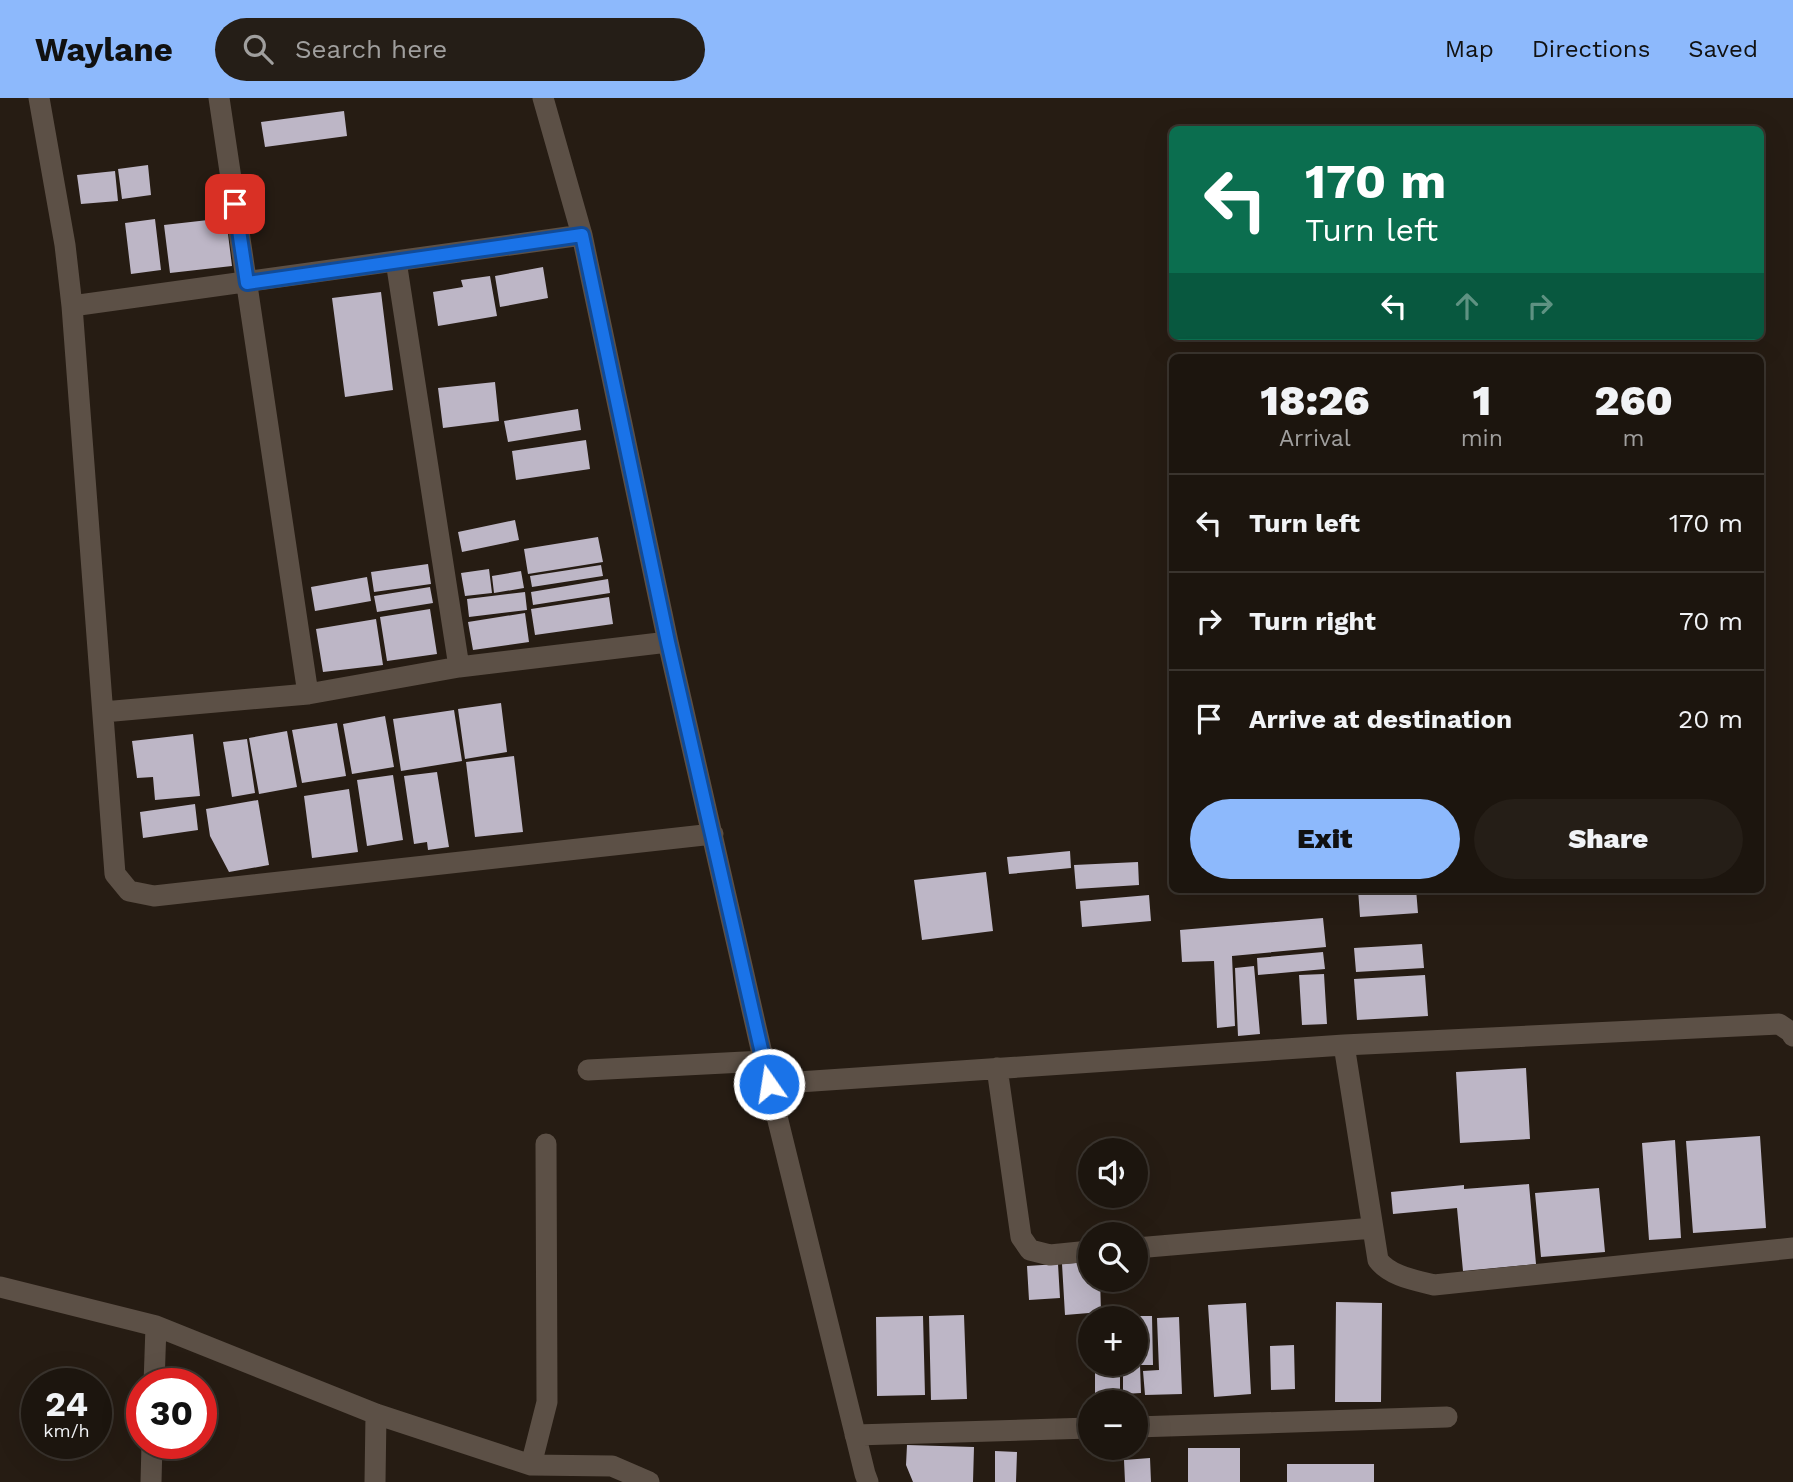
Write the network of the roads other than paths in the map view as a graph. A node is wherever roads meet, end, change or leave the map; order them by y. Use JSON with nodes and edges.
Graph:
{"nodes":[{"id":1,"x":39,"y":98,"type":"edge"},
{"id":2,"x":219,"y":98,"type":"edge"},
{"id":3,"x":543,"y":98,"type":"edge"},
{"id":4,"x":582,"y":235,"type":"junction"},
{"id":5,"x":397,"y":261,"type":"junction"},
{"id":6,"x":247,"y":283,"type":"junction"},
{"id":7,"x":72,"y":306,"type":"junction"},
{"id":8,"x":668,"y":642,"type":"junction"},
{"id":9,"x":458,"y":667,"type":"junction"},
{"id":10,"x":308,"y":694,"type":"junction"},
{"id":11,"x":103,"y":712,"type":"junction"},
{"id":12,"x":713,"y":834,"type":"junction"},
{"id":13,"x":1793,"y":1036,"type":"edge"},
{"id":14,"x":1344,"y":1045,"type":"junction"},
{"id":15,"x":764,"y":1061,"type":"junction"},
{"id":16,"x":996,"y":1068,"type":"junction"},
{"id":17,"x":588,"y":1069,"type":"dead end"},
{"id":18,"x":769,"y":1084,"type":"junction"},
{"id":19,"x":546,"y":1144,"type":"dead end"},
{"id":20,"x":1373,"y":1228,"type":"junction"},
{"id":21,"x":1148,"y":1247,"type":"edge"},
{"id":22,"x":1793,"y":1248,"type":"edge"},
{"id":23,"x":1078,"y":1252,"type":"edge"},
{"id":24,"x":0,"y":1287,"type":"edge"},
{"id":25,"x":156,"y":1326,"type":"junction"},
{"id":26,"x":155,"y":1368,"type":"edge"},
{"id":27,"x":376,"y":1414,"type":"junction"},
{"id":28,"x":1447,"y":1418,"type":"dead end"},
{"id":29,"x":1148,"y":1427,"type":"edge"},
{"id":30,"x":1078,"y":1428,"type":"edge"},
{"id":31,"x":855,"y":1435,"type":"junction"},
{"id":32,"x":152,"y":1459,"type":"edge"},
{"id":33,"x":531,"y":1465,"type":"junction"},
{"id":34,"x":151,"y":1482,"type":"edge"},
{"id":35,"x":375,"y":1482,"type":"edge"},
{"id":36,"x":649,"y":1482,"type":"edge"},
{"id":37,"x":868,"y":1482,"type":"edge"}],
"edges":[{"from":1,"to":7,"type":"street"},
{"from":2,"to":6,"type":"street"},
{"from":3,"to":4,"type":"street"},
{"from":4,"to":5,"type":"street"},
{"from":4,"to":8,"type":"street"},
{"from":5,"to":6,"type":"street"},
{"from":5,"to":9,"type":"street"},
{"from":6,"to":7,"type":"street"},
{"from":6,"to":10,"type":"street"},
{"from":7,"to":11,"type":"street"},
{"from":8,"to":9,"type":"street"},
{"from":8,"to":12,"type":"street"},
{"from":9,"to":10,"type":"street"},
{"from":10,"to":11,"type":"street"},
{"from":11,"to":12,"type":"street"},
{"from":12,"to":15,"type":"street"},
{"from":13,"to":14,"type":"street"},
{"from":14,"to":16,"type":"street"},
{"from":14,"to":20,"type":"street"},
{"from":15,"to":17,"type":"street"},
{"from":15,"to":18,"type":"street"},
{"from":16,"to":18,"type":"street"},
{"from":16,"to":23,"type":"street"},
{"from":18,"to":31,"type":"street"},
{"from":19,"to":33,"type":"street"},
{"from":20,"to":21,"type":"street"},
{"from":20,"to":22,"type":"street"},
{"from":24,"to":25,"type":"street"},
{"from":25,"to":26,"type":"street"},
{"from":25,"to":27,"type":"street"},
{"from":27,"to":33,"type":"street"},
{"from":27,"to":35,"type":"street"},
{"from":28,"to":29,"type":"street"},
{"from":30,"to":31,"type":"street"},
{"from":31,"to":37,"type":"street"},
{"from":32,"to":34,"type":"street"},
{"from":33,"to":36,"type":"street"}]}
